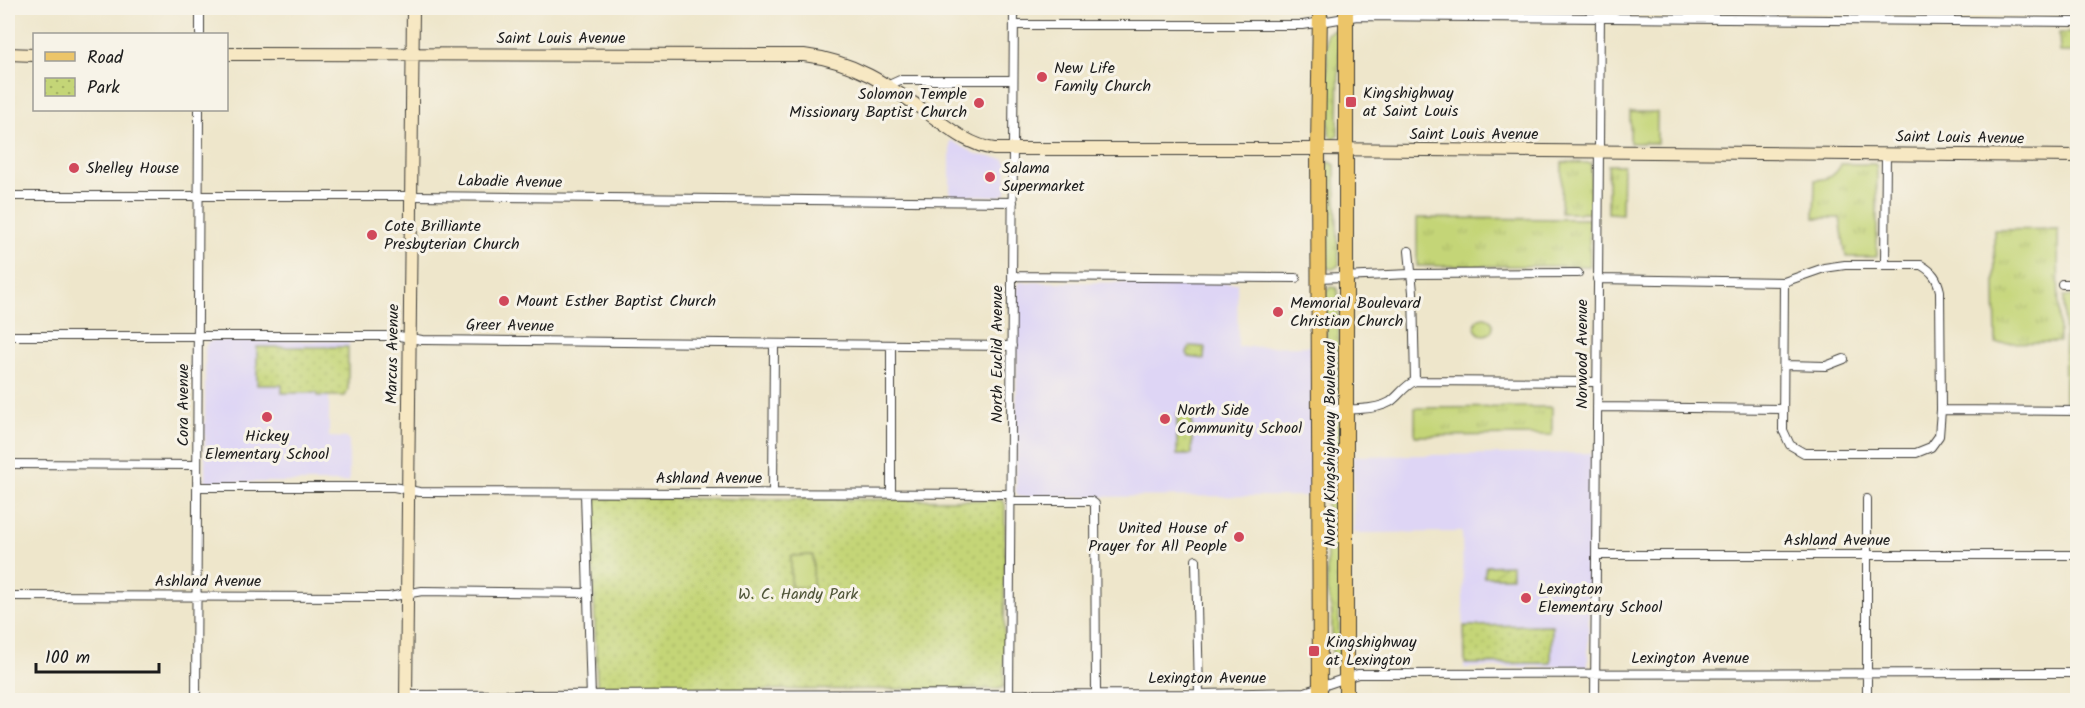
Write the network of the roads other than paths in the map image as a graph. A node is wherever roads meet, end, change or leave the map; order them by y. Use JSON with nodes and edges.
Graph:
{"nodes":[{"id":1,"x":200,"y":8,"type":"edge"},
{"id":2,"x":413,"y":8,"type":"edge"},
{"id":3,"x":1014,"y":8,"type":"edge"},
{"id":4,"x":1320,"y":8,"type":"edge"},
{"id":5,"x":1600,"y":8,"type":"edge"},
{"id":6,"x":1346,"y":13,"type":"edge"},
{"id":7,"x":1600,"y":18,"type":"junction"},
{"id":8,"x":1320,"y":22,"type":"junction"},
{"id":9,"x":2078,"y":22,"type":"edge"},
{"id":10,"x":1014,"y":25,"type":"junction"},
{"id":11,"x":200,"y":33,"type":"edge"},
{"id":12,"x":8,"y":54,"type":"edge"},
{"id":13,"x":33,"y":54,"type":"edge"},
{"id":14,"x":228,"y":54,"type":"edge"},
{"id":15,"x":412,"y":55,"type":"junction"},
{"id":16,"x":1013,"y":80,"type":"junction"},
{"id":17,"x":889,"y":86,"type":"junction"},
{"id":18,"x":199,"y":111,"type":"edge"},
{"id":19,"x":1318,"y":149,"type":"junction"},
{"id":20,"x":1013,"y":150,"type":"junction"},
{"id":21,"x":1346,"y":150,"type":"junction"},
{"id":22,"x":1598,"y":151,"type":"junction"},
{"id":23,"x":1886,"y":154,"type":"junction"},
{"id":24,"x":2078,"y":156,"type":"edge"},
{"id":25,"x":8,"y":196,"type":"edge"},
{"id":26,"x":199,"y":196,"type":"junction"},
{"id":27,"x":412,"y":196,"type":"junction"},
{"id":28,"x":1012,"y":202,"type":"junction"},
{"id":29,"x":1409,"y":251,"type":"dead end"},
{"id":30,"x":1885,"y":265,"type":"junction"},
{"id":31,"x":1578,"y":273,"type":"dead end"},
{"id":32,"x":1411,"y":274,"type":"junction"},
{"id":33,"x":1012,"y":276,"type":"junction"},
{"id":34,"x":1345,"y":277,"type":"junction"},
{"id":35,"x":1296,"y":278,"type":"dead end"},
{"id":36,"x":1319,"y":279,"type":"junction"},
{"id":37,"x":1597,"y":279,"type":"junction"},
{"id":38,"x":1784,"y":282,"type":"junction"},
{"id":39,"x":2062,"y":284,"type":"dead end"},
{"id":40,"x":2078,"y":284,"type":"edge"},
{"id":41,"x":198,"y":335,"type":"junction"},
{"id":42,"x":8,"y":336,"type":"edge"},
{"id":43,"x":410,"y":338,"type":"junction"},
{"id":44,"x":774,"y":345,"type":"junction"},
{"id":45,"x":891,"y":345,"type":"junction"},
{"id":46,"x":1012,"y":346,"type":"junction"},
{"id":47,"x":1844,"y":359,"type":"dead end"},
{"id":48,"x":1785,"y":365,"type":"junction"},
{"id":49,"x":1415,"y":381,"type":"junction"},
{"id":50,"x":1596,"y":382,"type":"junction"},
{"id":51,"x":1597,"y":407,"type":"junction"},
{"id":52,"x":1320,"y":408,"type":"junction"},
{"id":53,"x":1347,"y":409,"type":"junction"},
{"id":54,"x":1783,"y":410,"type":"junction"},
{"id":55,"x":1941,"y":410,"type":"junction"},
{"id":56,"x":2078,"y":411,"type":"edge"},
{"id":57,"x":8,"y":465,"type":"edge"},
{"id":58,"x":197,"y":465,"type":"junction"},
{"id":59,"x":197,"y":487,"type":"junction"},
{"id":60,"x":407,"y":490,"type":"junction"},
{"id":61,"x":585,"y":493,"type":"junction"},
{"id":62,"x":773,"y":493,"type":"junction"},
{"id":63,"x":891,"y":494,"type":"junction"},
{"id":64,"x":1011,"y":498,"type":"junction"},
{"id":65,"x":1868,"y":499,"type":"dead end"},
{"id":66,"x":1597,"y":555,"type":"junction"},
{"id":67,"x":1867,"y":555,"type":"junction"},
{"id":68,"x":2078,"y":555,"type":"edge"},
{"id":69,"x":1196,"y":560,"type":"dead end"},
{"id":70,"x":588,"y":593,"type":"junction"},
{"id":71,"x":407,"y":594,"type":"junction"},
{"id":72,"x":196,"y":595,"type":"junction"},
{"id":73,"x":8,"y":596,"type":"edge"},
{"id":74,"x":1868,"y":673,"type":"junction"},
{"id":75,"x":2078,"y":673,"type":"edge"},
{"id":76,"x":1595,"y":674,"type":"junction"},
{"id":77,"x":1346,"y":679,"type":"junction"},
{"id":78,"x":1096,"y":693,"type":"junction"},
{"id":79,"x":1199,"y":694,"type":"junction"},
{"id":80,"x":1320,"y":694,"type":"edge"},
{"id":81,"x":1009,"y":697,"type":"edge"},
{"id":82,"x":406,"y":698,"type":"edge"},
{"id":83,"x":591,"y":698,"type":"edge"},
{"id":84,"x":196,"y":700,"type":"edge"},
{"id":85,"x":1346,"y":700,"type":"edge"},
{"id":86,"x":1595,"y":700,"type":"edge"},
{"id":87,"x":1867,"y":700,"type":"edge"}],
"edges":[{"from":1,"to":11,"type":"street"},
{"from":2,"to":15,"type":"street","name":"Marcus Avenue"},
{"from":3,"to":10,"type":"street","name":"North Euclid Avenue"},
{"from":4,"to":8,"type":"main road","name":"North Kingshighway Boulevard"},
{"from":5,"to":7,"type":"street","name":"Norwood Avenue"},
{"from":6,"to":7,"type":"street"},
{"from":6,"to":8,"type":"street"},
{"from":6,"to":21,"type":"main road","name":"North Kingshighway Boulevard"},
{"from":7,"to":9,"type":"street"},
{"from":7,"to":22,"type":"street","name":"Norwood Avenue"},
{"from":8,"to":10,"type":"street"},
{"from":8,"to":19,"type":"main road","name":"North Kingshighway Boulevard"},
{"from":10,"to":16,"type":"street","name":"North Euclid Avenue"},
{"from":12,"to":13,"type":"street"},
{"from":14,"to":15,"type":"street","name":"Saint Louis Avenue"},
{"from":15,"to":17,"type":"street","name":"Saint Louis Avenue"},
{"from":15,"to":27,"type":"street","name":"Marcus Avenue"},
{"from":16,"to":17,"type":"street"},
{"from":16,"to":20,"type":"street","name":"North Euclid Avenue"},
{"from":17,"to":20,"type":"street","name":"Saint Louis Avenue"},
{"from":18,"to":26,"type":"street","name":"Cora Avenue"},
{"from":19,"to":20,"type":"street","name":"Saint Louis Avenue"},
{"from":19,"to":21,"type":"street","name":"Saint Louis Avenue"},
{"from":19,"to":36,"type":"main road","name":"North Kingshighway Boulevard"},
{"from":20,"to":28,"type":"street","name":"North Euclid Avenue"},
{"from":21,"to":22,"type":"street","name":"Saint Louis Avenue"},
{"from":21,"to":34,"type":"main road","name":"North Kingshighway Boulevard"},
{"from":22,"to":23,"type":"street","name":"Saint Louis Avenue"},
{"from":22,"to":37,"type":"street","name":"Norwood Avenue"},
{"from":23,"to":24,"type":"street","name":"Saint Louis Avenue"},
{"from":23,"to":30,"type":"street"},
{"from":25,"to":26,"type":"street","name":"Labadie Avenue"},
{"from":26,"to":27,"type":"street","name":"Labadie Avenue"},
{"from":26,"to":41,"type":"street","name":"Cora Avenue"},
{"from":27,"to":28,"type":"street","name":"Labadie Avenue"},
{"from":27,"to":43,"type":"street","name":"Marcus Avenue"},
{"from":28,"to":33,"type":"street","name":"North Euclid Avenue"},
{"from":29,"to":32,"type":"street"},
{"from":30,"to":38,"type":"street"},
{"from":30,"to":55,"type":"street"},
{"from":31,"to":32,"type":"street"},
{"from":32,"to":34,"type":"street"},
{"from":32,"to":49,"type":"street"},
{"from":33,"to":35,"type":"street"},
{"from":33,"to":46,"type":"street","name":"North Euclid Avenue"},
{"from":34,"to":36,"type":"street"},
{"from":34,"to":53,"type":"main road","name":"North Kingshighway Boulevard"},
{"from":36,"to":52,"type":"main road","name":"North Kingshighway Boulevard"},
{"from":37,"to":38,"type":"street"},
{"from":37,"to":50,"type":"street","name":"Norwood Avenue"},
{"from":38,"to":48,"type":"street"},
{"from":39,"to":40,"type":"street"},
{"from":41,"to":42,"type":"street","name":"Greer Avenue"},
{"from":41,"to":43,"type":"street","name":"Greer Avenue"},
{"from":41,"to":58,"type":"street","name":"Cora Avenue"},
{"from":43,"to":44,"type":"street","name":"Greer Avenue"},
{"from":43,"to":60,"type":"street","name":"Marcus Avenue"},
{"from":44,"to":45,"type":"street","name":"Greer Avenue"},
{"from":44,"to":62,"type":"street"},
{"from":45,"to":46,"type":"street","name":"Greer Avenue"},
{"from":45,"to":63,"type":"street"},
{"from":46,"to":64,"type":"street","name":"North Euclid Avenue"},
{"from":47,"to":48,"type":"street"},
{"from":48,"to":54,"type":"street"},
{"from":49,"to":50,"type":"street"},
{"from":49,"to":53,"type":"street"},
{"from":50,"to":51,"type":"street","name":"Norwood Avenue"},
{"from":51,"to":54,"type":"street"},
{"from":51,"to":66,"type":"street","name":"Norwood Avenue"},
{"from":52,"to":53,"type":"street"},
{"from":52,"to":80,"type":"main road","name":"North Kingshighway Boulevard"},
{"from":53,"to":77,"type":"main road","name":"North Kingshighway Boulevard"},
{"from":54,"to":55,"type":"street"},
{"from":55,"to":56,"type":"street"},
{"from":57,"to":58,"type":"street"},
{"from":58,"to":59,"type":"street","name":"Cora Avenue"},
{"from":59,"to":60,"type":"street","name":"Ashland Avenue"},
{"from":59,"to":72,"type":"street","name":"Cora Avenue"},
{"from":60,"to":61,"type":"street","name":"Ashland Avenue"},
{"from":60,"to":71,"type":"street","name":"Marcus Avenue"},
{"from":61,"to":62,"type":"street","name":"Ashland Avenue"},
{"from":61,"to":70,"type":"street"},
{"from":62,"to":63,"type":"street","name":"Ashland Avenue"},
{"from":63,"to":64,"type":"street","name":"Ashland Avenue"},
{"from":64,"to":78,"type":"street","name":"Ashland Avenue"},
{"from":64,"to":81,"type":"street","name":"North Euclid Avenue"},
{"from":65,"to":67,"type":"street"},
{"from":66,"to":67,"type":"street","name":"Ashland Avenue"},
{"from":66,"to":76,"type":"street","name":"Norwood Avenue"},
{"from":67,"to":68,"type":"street","name":"Ashland Avenue"},
{"from":67,"to":74,"type":"street"},
{"from":69,"to":79,"type":"street"},
{"from":70,"to":71,"type":"street","name":"Ashland Avenue"},
{"from":70,"to":83,"type":"street"},
{"from":71,"to":72,"type":"street","name":"Ashland Avenue"},
{"from":71,"to":82,"type":"street","name":"Marcus Avenue"},
{"from":72,"to":73,"type":"street","name":"Ashland Avenue"},
{"from":72,"to":84,"type":"street","name":"Cora Avenue"},
{"from":74,"to":75,"type":"street","name":"Lexington Avenue"},
{"from":74,"to":76,"type":"street","name":"Lexington Avenue"},
{"from":74,"to":87,"type":"street"},
{"from":76,"to":77,"type":"street","name":"Lexington Avenue"},
{"from":76,"to":86,"type":"street","name":"Norwood Avenue"},
{"from":77,"to":80,"type":"street","name":"Lexington Avenue"},
{"from":77,"to":85,"type":"main road","name":"North Kingshighway Boulevard"},
{"from":78,"to":79,"type":"street","name":"Lexington Avenue"},
{"from":78,"to":81,"type":"street","name":"Lexington Avenue"},
{"from":79,"to":80,"type":"street","name":"Lexington Avenue"},
{"from":81,"to":83,"type":"street","name":"Lexington Avenue"},
{"from":82,"to":83,"type":"street","name":"Lexington Avenue"}]}
